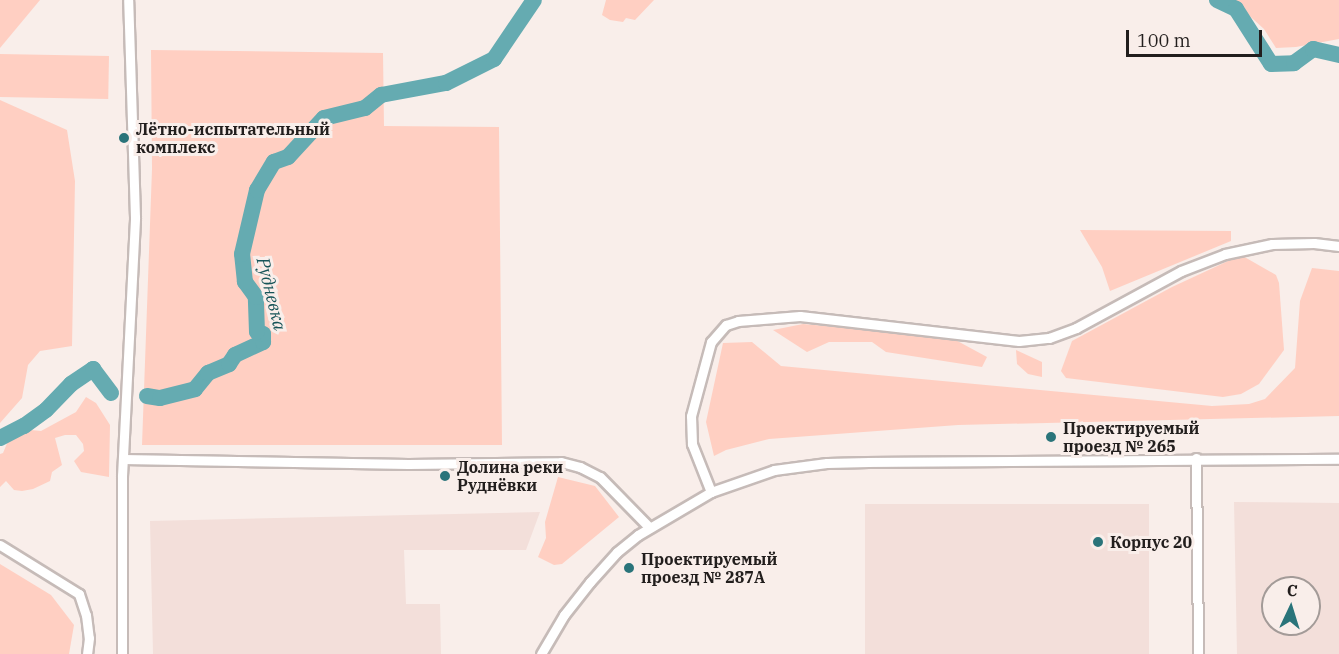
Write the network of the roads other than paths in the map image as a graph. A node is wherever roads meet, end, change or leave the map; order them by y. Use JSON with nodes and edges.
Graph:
{"nodes":[{"id":1,"x":128,"y":0,"type":"edge"},
{"id":2,"x":1339,"y":246,"type":"edge"},
{"id":3,"x":1196,"y":458,"type":"junction"},
{"id":4,"x":123,"y":459,"type":"junction"},
{"id":5,"x":1339,"y":459,"type":"edge"},
{"id":6,"x":711,"y":492,"type":"junction"},
{"id":7,"x":649,"y":527,"type":"junction"},
{"id":8,"x":0,"y":545,"type":"edge"},
{"id":9,"x":87,"y":654,"type":"edge"},
{"id":10,"x":122,"y":654,"type":"edge"},
{"id":11,"x":541,"y":654,"type":"edge"},
{"id":12,"x":1198,"y":654,"type":"edge"}],
"edges":[{"from":1,"to":4,"type":"street"},
{"from":2,"to":6,"type":"street"},
{"from":3,"to":5,"type":"street"},
{"from":3,"to":6,"type":"street"},
{"from":3,"to":12,"type":"street"},
{"from":4,"to":7,"type":"street"},
{"from":4,"to":10,"type":"street"},
{"from":6,"to":7,"type":"street"},
{"from":7,"to":11,"type":"street"},
{"from":8,"to":9,"type":"street"}]}
